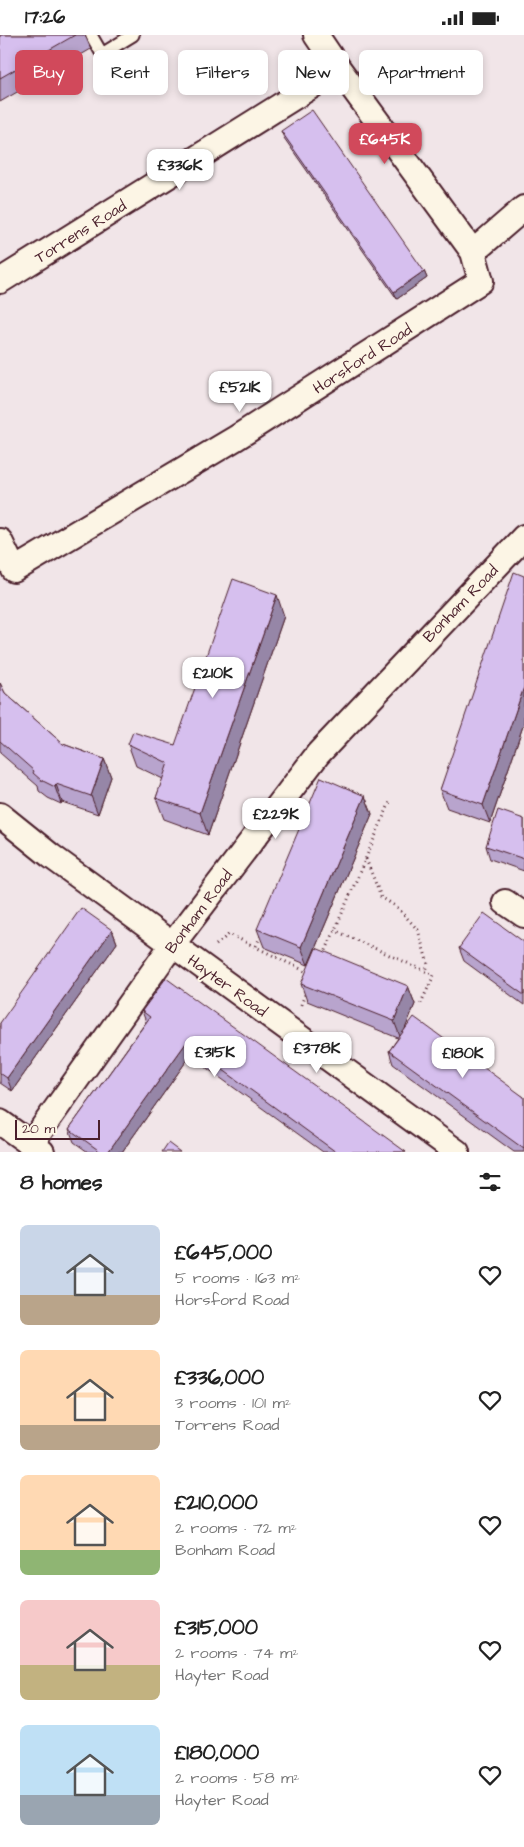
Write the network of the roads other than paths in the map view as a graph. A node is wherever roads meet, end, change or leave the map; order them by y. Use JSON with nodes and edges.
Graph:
{"nodes":[{"id":1,"x":91,"y":35,"type":"edge"},
{"id":2,"x":133,"y":35,"type":"edge"},
{"id":3,"x":316,"y":35,"type":"edge"},
{"id":4,"x":326,"y":50,"type":"edge"},
{"id":5,"x":349,"y":83,"type":"edge"},
{"id":6,"x":297,"y":95,"type":"edge"},
{"id":7,"x":524,"y":208,"type":"edge"},
{"id":8,"x":473,"y":252,"type":"junction"},
{"id":9,"x":0,"y":281,"type":"edge"},
{"id":10,"x":524,"y":537,"type":"edge"},
{"id":11,"x":0,"y":541,"type":"edge"},
{"id":12,"x":0,"y":815,"type":"edge"},
{"id":13,"x":172,"y":945,"type":"junction"},
{"id":14,"x":0,"y":1122,"type":"edge"},
{"id":15,"x":36,"y":1148,"type":"edge"},
{"id":16,"x":457,"y":1152,"type":"edge"}],
"edges":[{"from":1,"to":2,"type":"lane"},
{"from":3,"to":4,"type":"street","name":"Horsford Road"},
{"from":5,"to":8,"type":"street","name":"Horsford Road"},
{"from":6,"to":9,"type":"street","name":"Torrens Road"},
{"from":7,"to":8,"type":"street"},
{"from":8,"to":11,"type":"street","name":"Horsford Road"},
{"from":10,"to":13,"type":"street","name":"Bonham Road"},
{"from":12,"to":13,"type":"street","name":"Hayter Road"},
{"from":13,"to":15,"type":"street","name":"Bonham Road"},
{"from":13,"to":16,"type":"street","name":"Hayter Road"},
{"from":14,"to":15,"type":"street"}]}
